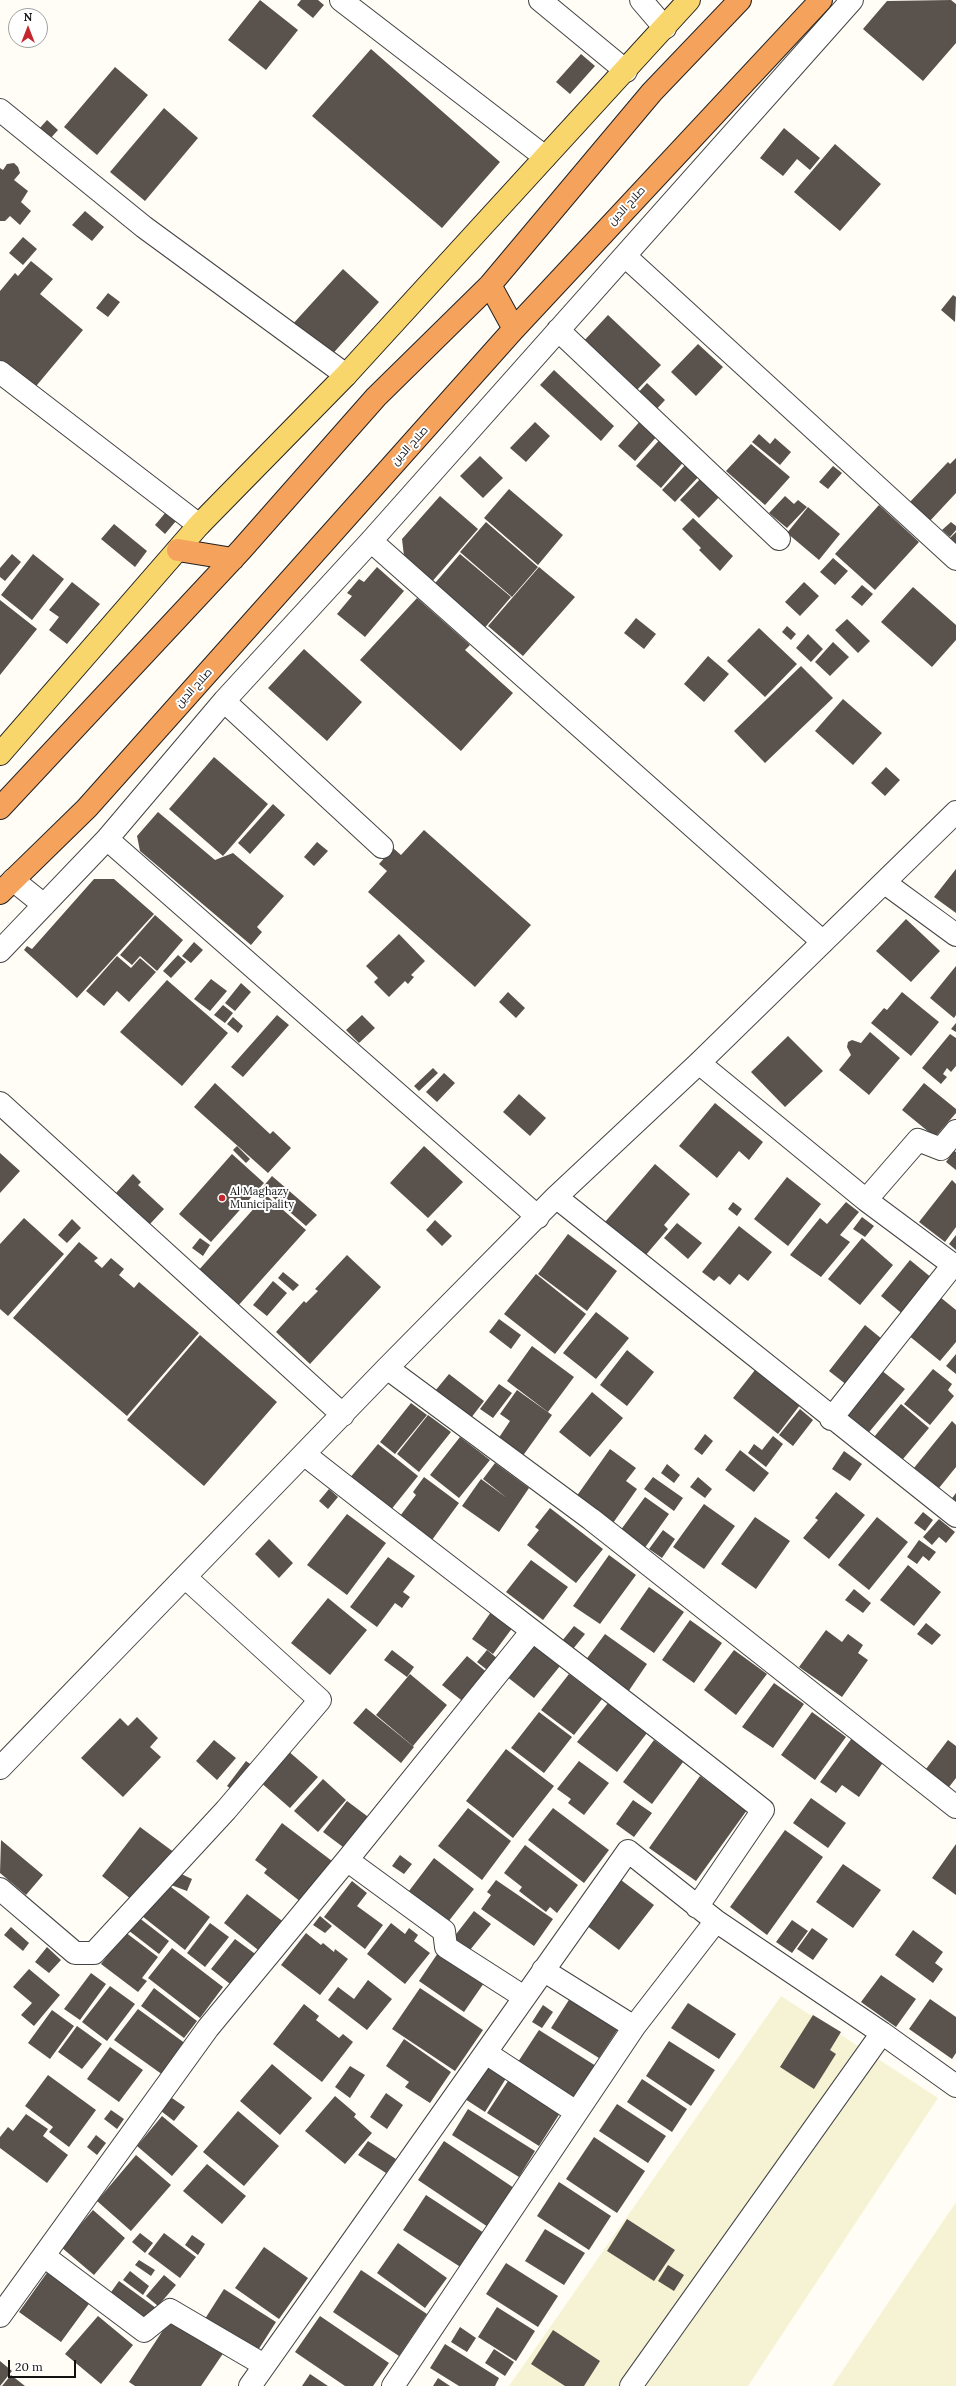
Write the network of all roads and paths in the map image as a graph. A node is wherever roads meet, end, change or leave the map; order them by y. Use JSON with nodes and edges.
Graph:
{"nodes":[{"id":1,"x":341,"y":0,"type":"edge"},
{"id":2,"x":540,"y":0,"type":"edge"},
{"id":3,"x":641,"y":0,"type":"edge"},
{"id":4,"x":689,"y":0,"type":"edge"},
{"id":5,"x":740,"y":0,"type":"edge"},
{"id":6,"x":821,"y":0,"type":"edge"},
{"id":7,"x":852,"y":0,"type":"edge"},
{"id":8,"x":665,"y":28,"type":"junction"},
{"id":9,"x":626,"y":71,"type":"junction"},
{"id":10,"x":0,"y":110,"type":"edge"},
{"id":11,"x":545,"y":157,"type":"junction"},
{"id":12,"x":625,"y":256,"type":"junction"},
{"id":13,"x":490,"y":285,"type":"junction"},
{"id":14,"x":514,"y":329,"type":"junction"},
{"id":15,"x":558,"y":330,"type":"junction"},
{"id":16,"x":0,"y":372,"type":"edge"},
{"id":17,"x":346,"y":375,"type":"junction"},
{"id":18,"x":199,"y":525,"type":"junction"},
{"id":19,"x":779,"y":539,"type":"dead end"},
{"id":20,"x":371,"y":541,"type":"junction"},
{"id":21,"x":178,"y":550,"type":"junction"},
{"id":22,"x":233,"y":559,"type":"junction"},
{"id":23,"x":956,"y":559,"type":"edge"},
{"id":24,"x":224,"y":701,"type":"junction"},
{"id":25,"x":0,"y":754,"type":"edge"},
{"id":26,"x":0,"y":808,"type":"edge"},
{"id":27,"x":956,"y":812,"type":"edge"},
{"id":28,"x":107,"y":838,"type":"junction"},
{"id":29,"x":382,"y":847,"type":"dead end"},
{"id":30,"x":885,"y":883,"type":"junction"},
{"id":31,"x":7,"y":887,"type":"edge"},
{"id":32,"x":44,"y":905,"type":"junction"},
{"id":33,"x":956,"y":935,"type":"edge"},
{"id":34,"x":823,"y":942,"type":"junction"},
{"id":35,"x":0,"y":951,"type":"edge"},
{"id":36,"x":699,"y":1063,"type":"junction"},
{"id":37,"x":0,"y":1103,"type":"edge"},
{"id":38,"x":956,"y":1131,"type":"edge"},
{"id":39,"x":556,"y":1197,"type":"junction"},
{"id":40,"x":866,"y":1200,"type":"junction"},
{"id":41,"x":538,"y":1217,"type":"junction"},
{"id":42,"x":955,"y":1266,"type":"edge"},
{"id":43,"x":387,"y":1368,"type":"junction"},
{"id":44,"x":343,"y":1415,"type":"junction"},
{"id":45,"x":831,"y":1419,"type":"junction"},
{"id":46,"x":304,"y":1454,"type":"junction"},
{"id":47,"x":956,"y":1516,"type":"edge"},
{"id":48,"x":185,"y":1577,"type":"junction"},
{"id":49,"x":532,"y":1631,"type":"junction"},
{"id":50,"x":0,"y":1768,"type":"edge"},
{"id":51,"x":953,"y":1797,"type":"edge"},
{"id":52,"x":347,"y":1860,"type":"junction"},
{"id":53,"x":0,"y":1889,"type":"edge"},
{"id":54,"x":696,"y":1907,"type":"junction"},
{"id":55,"x":716,"y":1921,"type":"junction"},
{"id":56,"x":542,"y":1970,"type":"junction"},
{"id":57,"x":524,"y":1997,"type":"junction"},
{"id":58,"x":634,"y":2027,"type":"junction"},
{"id":59,"x":882,"y":2033,"type":"junction"},
{"id":60,"x":486,"y":2053,"type":"junction"},
{"id":61,"x":956,"y":2086,"type":"edge"},
{"id":62,"x":576,"y":2112,"type":"junction"},
{"id":63,"x":44,"y":2256,"type":"junction"},
{"id":64,"x":0,"y":2316,"type":"edge"},
{"id":65,"x":264,"y":2365,"type":"junction"},
{"id":66,"x":250,"y":2386,"type":"edge"},
{"id":67,"x":393,"y":2386,"type":"edge"},
{"id":68,"x":631,"y":2386,"type":"edge"}],
"edges":[{"from":1,"to":11,"type":"street"},
{"from":2,"to":9,"type":"street"},
{"from":3,"to":8,"type":"street"},
{"from":4,"to":8,"type":"main road"},
{"from":5,"to":13,"type":"highway"},
{"from":6,"to":14,"type":"highway","name":"صلاح الدين"},
{"from":7,"to":12,"type":"street"},
{"from":8,"to":9,"type":"main road"},
{"from":9,"to":11,"type":"main road"},
{"from":10,"to":17,"type":"street"},
{"from":11,"to":17,"type":"main road"},
{"from":12,"to":15,"type":"street"},
{"from":12,"to":23,"type":"street"},
{"from":13,"to":14,"type":"highway"},
{"from":13,"to":22,"type":"highway"},
{"from":14,"to":31,"type":"highway","name":"صلاح الدين"},
{"from":15,"to":19,"type":"street"},
{"from":15,"to":20,"type":"street"},
{"from":16,"to":18,"type":"street"},
{"from":17,"to":18,"type":"main road"},
{"from":18,"to":21,"type":"main road"},
{"from":20,"to":24,"type":"street"},
{"from":20,"to":34,"type":"street"},
{"from":21,"to":22,"type":"highway"},
{"from":21,"to":25,"type":"main road"},
{"from":22,"to":26,"type":"highway"},
{"from":24,"to":28,"type":"street"},
{"from":24,"to":29,"type":"street"},
{"from":27,"to":30,"type":"street"},
{"from":28,"to":32,"type":"street"},
{"from":28,"to":41,"type":"street"},
{"from":30,"to":33,"type":"street"},
{"from":30,"to":34,"type":"street"},
{"from":31,"to":32,"type":"street"},
{"from":32,"to":35,"type":"street"},
{"from":34,"to":36,"type":"street"},
{"from":36,"to":39,"type":"street"},
{"from":36,"to":40,"type":"street"},
{"from":37,"to":44,"type":"street"},
{"from":38,"to":40,"type":"street"},
{"from":39,"to":41,"type":"street"},
{"from":39,"to":45,"type":"street"},
{"from":40,"to":42,"type":"street"},
{"from":41,"to":43,"type":"street"},
{"from":42,"to":45,"type":"street"},
{"from":43,"to":44,"type":"street"},
{"from":43,"to":51,"type":"street"},
{"from":44,"to":46,"type":"street"},
{"from":45,"to":47,"type":"street"},
{"from":46,"to":48,"type":"street"},
{"from":46,"to":49,"type":"street"},
{"from":48,"to":50,"type":"street"},
{"from":48,"to":53,"type":"street"},
{"from":49,"to":52,"type":"street"},
{"from":49,"to":54,"type":"street"},
{"from":52,"to":57,"type":"street"},
{"from":52,"to":63,"type":"street"},
{"from":54,"to":55,"type":"street"},
{"from":54,"to":56,"type":"street"},
{"from":55,"to":58,"type":"street"},
{"from":55,"to":59,"type":"street"},
{"from":56,"to":57,"type":"street"},
{"from":56,"to":58,"type":"street"},
{"from":57,"to":60,"type":"street"},
{"from":58,"to":62,"type":"street"},
{"from":59,"to":61,"type":"street"},
{"from":59,"to":68,"type":"street"},
{"from":60,"to":62,"type":"street"},
{"from":60,"to":65,"type":"street"},
{"from":62,"to":67,"type":"street"},
{"from":63,"to":64,"type":"street"},
{"from":63,"to":65,"type":"street"},
{"from":65,"to":66,"type":"street"}]}
